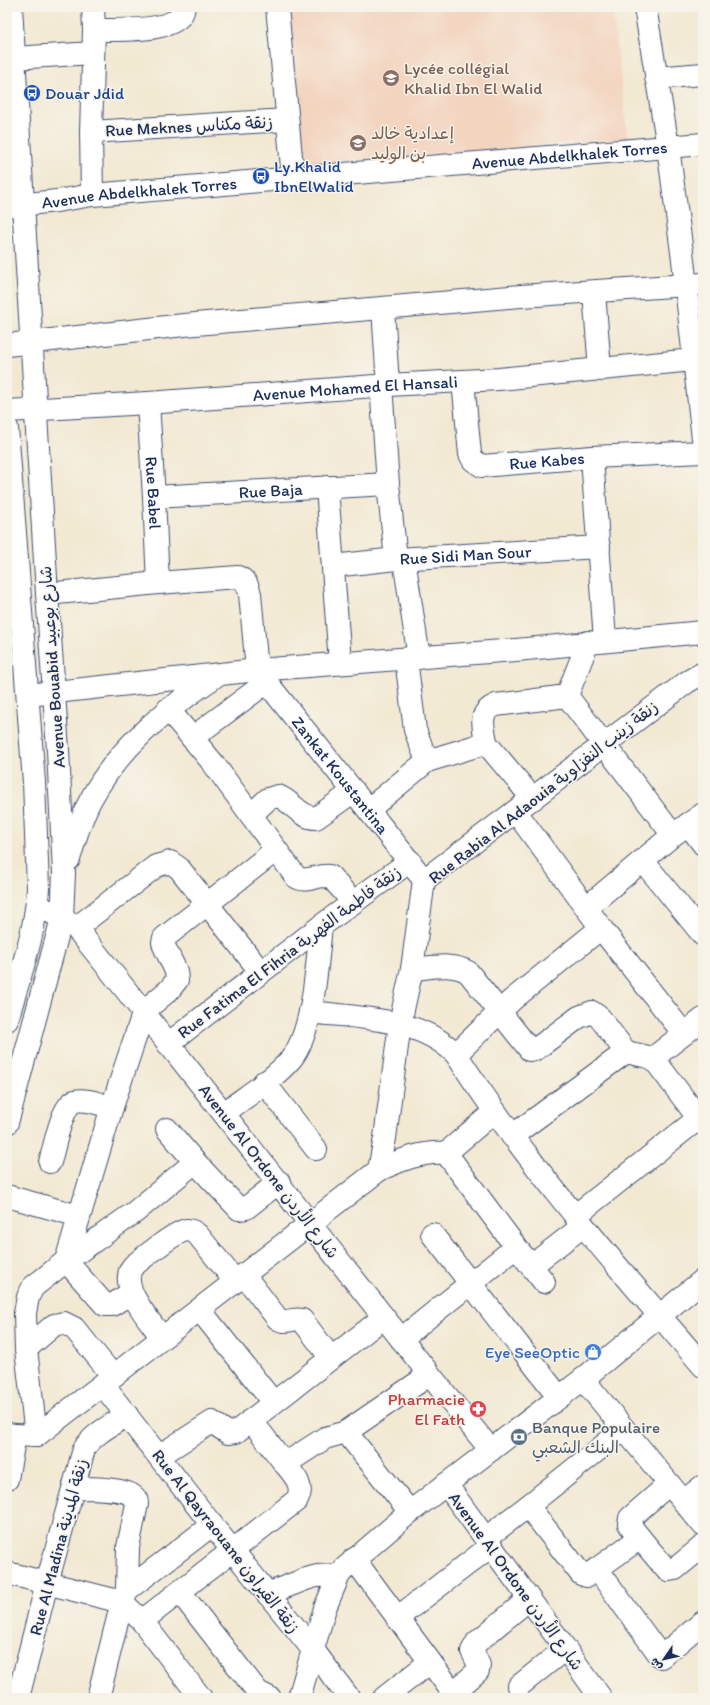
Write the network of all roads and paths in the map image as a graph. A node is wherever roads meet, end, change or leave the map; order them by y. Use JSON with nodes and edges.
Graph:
{"nodes":[{"id":1,"x":11,"y":7,"type":"edge"},
{"id":2,"x":93,"y":7,"type":"edge"},
{"id":3,"x":184,"y":7,"type":"edge"},
{"id":4,"x":277,"y":7,"type":"edge"},
{"id":5,"x":645,"y":7,"type":"edge"},
{"id":6,"x":94,"y":30,"type":"junction"},
{"id":7,"x":93,"y":53,"type":"junction"},
{"id":8,"x":14,"y":58,"type":"junction"},
{"id":9,"x":703,"y":74,"type":"edge"},
{"id":10,"x":656,"y":78,"type":"junction"},
{"id":11,"x":287,"y":120,"type":"junction"},
{"id":12,"x":92,"y":132,"type":"junction"},
{"id":13,"x":703,"y":144,"type":"edge"},
{"id":14,"x":668,"y":147,"type":"junction"},
{"id":15,"x":293,"y":178,"type":"junction"},
{"id":16,"x":92,"y":195,"type":"junction"},
{"id":17,"x":15,"y":205,"type":"edge"},
{"id":18,"x":694,"y":285,"type":"edge"},
{"id":19,"x":594,"y":292,"type":"junction"},
{"id":20,"x":383,"y":308,"type":"junction"},
{"id":21,"x":32,"y":342,"type":"junction"},
{"id":22,"x":7,"y":345,"type":"edge"},
{"id":23,"x":698,"y":359,"type":"edge"},
{"id":24,"x":600,"y":370,"type":"junction"},
{"id":25,"x":464,"y":381,"type":"junction"},
{"id":26,"x":385,"y":385,"type":"junction"},
{"id":27,"x":148,"y":403,"type":"junction"},
{"id":28,"x":35,"y":409,"type":"junction"},
{"id":29,"x":7,"y":411,"type":"edge"},
{"id":30,"x":7,"y":428,"type":"edge"},
{"id":31,"x":703,"y":438,"type":"edge"},
{"id":32,"x":703,"y":452,"type":"edge"},
{"id":33,"x":592,"y":457,"type":"junction"},
{"id":34,"x":388,"y":484,"type":"junction"},
{"id":35,"x":327,"y":487,"type":"junction"},
{"id":36,"x":154,"y":497,"type":"junction"},
{"id":37,"x":599,"y":547,"type":"junction"},
{"id":38,"x":400,"y":559,"type":"junction"},
{"id":39,"x":333,"y":566,"type":"junction"},
{"id":40,"x":158,"y":583,"type":"junction"},
{"id":41,"x":47,"y":594,"type":"junction"},
{"id":42,"x":703,"y":632,"type":"edge"},
{"id":43,"x":596,"y":641,"type":"junction"},
{"id":44,"x":413,"y":658,"type":"junction"},
{"id":45,"x":340,"y":663,"type":"junction"},
{"id":46,"x":703,"y":673,"type":"edge"},
{"id":47,"x":218,"y":675,"type":"junction"},
{"id":48,"x":262,"y":676,"type":"junction"},
{"id":49,"x":55,"y":693,"type":"junction"},
{"id":50,"x":28,"y":695,"type":"junction"},
{"id":51,"x":567,"y":696,"type":"junction"},
{"id":52,"x":168,"y":709,"type":"junction"},
{"id":53,"x":192,"y":738,"type":"junction"},
{"id":54,"x":486,"y":743,"type":"junction"},
{"id":55,"x":604,"y":745,"type":"junction"},
{"id":56,"x":427,"y":761,"type":"junction"},
{"id":57,"x":354,"y":791,"type":"junction"},
{"id":58,"x":533,"y":798,"type":"junction"},
{"id":59,"x":369,"y":809,"type":"junction"},
{"id":60,"x":516,"y":812,"type":"junction"},
{"id":61,"x":251,"y":815,"type":"junction"},
{"id":62,"x":688,"y":824,"type":"edge"},
{"id":63,"x":703,"y":844,"type":"edge"},
{"id":64,"x":276,"y":850,"type":"junction"},
{"id":65,"x":643,"y":861,"type":"junction"},
{"id":66,"x":410,"y":862,"type":"junction"},
{"id":67,"x":64,"y":873,"type":"junction"},
{"id":68,"x":424,"y":880,"type":"junction"},
{"id":69,"x":353,"y":902,"type":"junction"},
{"id":70,"x":208,"y":904,"type":"junction"},
{"id":71,"x":37,"y":905,"type":"junction"},
{"id":72,"x":587,"y":907,"type":"junction"},
{"id":73,"x":69,"y":923,"type":"junction"},
{"id":74,"x":321,"y":926,"type":"junction"},
{"id":75,"x":601,"y":928,"type":"junction"},
{"id":76,"x":703,"y":935,"type":"edge"},
{"id":77,"x":412,"y":969,"type":"junction"},
{"id":78,"x":260,"y":971,"type":"junction"},
{"id":79,"x":144,"y":1011,"type":"junction"},
{"id":80,"x":310,"y":1012,"type":"junction"},
{"id":81,"x":499,"y":1012,"type":"junction"},
{"id":82,"x":703,"y":1019,"type":"edge"},
{"id":83,"x":7,"y":1020,"type":"edge"},
{"id":84,"x":400,"y":1023,"type":"junction"},
{"id":85,"x":684,"y":1034,"type":"junction"},
{"id":86,"x":168,"y":1044,"type":"junction"},
{"id":87,"x":626,"y":1052,"type":"junction"},
{"id":88,"x":456,"y":1054,"type":"junction"},
{"id":89,"x":653,"y":1058,"type":"junction"},
{"id":90,"x":264,"y":1082,"type":"junction"},
{"id":91,"x":112,"y":1107,"type":"junction"},
{"id":92,"x":494,"y":1112,"type":"junction"},
{"id":93,"x":224,"y":1113,"type":"junction"},
{"id":94,"x":701,"y":1121,"type":"edge"},
{"id":95,"x":7,"y":1123,"type":"edge"},
{"id":96,"x":167,"y":1129,"type":"dead end"},
{"id":97,"x":512,"y":1136,"type":"junction"},
{"id":98,"x":316,"y":1149,"type":"dead end"},
{"id":99,"x":446,"y":1153,"type":"junction"},
{"id":100,"x":50,"y":1162,"type":"dead end"},
{"id":101,"x":195,"y":1162,"type":"junction"},
{"id":102,"x":379,"y":1170,"type":"junction"},
{"id":103,"x":279,"y":1182,"type":"junction"},
{"id":104,"x":7,"y":1196,"type":"edge"},
{"id":105,"x":79,"y":1216,"type":"junction"},
{"id":106,"x":579,"y":1221,"type":"junction"},
{"id":107,"x":311,"y":1223,"type":"junction"},
{"id":108,"x":432,"y":1234,"type":"dead end"},
{"id":109,"x":516,"y":1247,"type":"junction"},
{"id":110,"x":66,"y":1261,"type":"junction"},
{"id":111,"x":240,"y":1278,"type":"junction"},
{"id":112,"x":703,"y":1280,"type":"edge"},
{"id":113,"x":470,"y":1284,"type":"junction"},
{"id":114,"x":131,"y":1293,"type":"junction"},
{"id":115,"x":200,"y":1310,"type":"junction"},
{"id":116,"x":660,"y":1316,"type":"junction"},
{"id":117,"x":383,"y":1318,"type":"junction"},
{"id":118,"x":162,"y":1338,"type":"junction"},
{"id":119,"x":401,"y":1339,"type":"junction"},
{"id":120,"x":26,"y":1349,"type":"junction"},
{"id":121,"x":330,"y":1358,"type":"junction"},
{"id":122,"x":703,"y":1366,"type":"edge"},
{"id":123,"x":429,"y":1375,"type":"junction"},
{"id":124,"x":583,"y":1379,"type":"junction"},
{"id":125,"x":108,"y":1380,"type":"junction"},
{"id":126,"x":558,"y":1397,"type":"junction"},
{"id":127,"x":273,"y":1402,"type":"junction"},
{"id":128,"x":127,"y":1415,"type":"junction"},
{"id":129,"x":251,"y":1420,"type":"junction"},
{"id":130,"x":624,"y":1429,"type":"junction"},
{"id":131,"x":346,"y":1432,"type":"junction"},
{"id":132,"x":19,"y":1435,"type":"edge"},
{"id":133,"x":490,"y":1450,"type":"junction"},
{"id":134,"x":159,"y":1456,"type":"junction"},
{"id":135,"x":286,"y":1464,"type":"junction"},
{"id":136,"x":7,"y":1479,"type":"edge"},
{"id":137,"x":446,"y":1484,"type":"junction"},
{"id":138,"x":669,"y":1484,"type":"junction"},
{"id":139,"x":703,"y":1486,"type":"edge"},
{"id":140,"x":74,"y":1488,"type":"junction"},
{"id":141,"x":684,"y":1501,"type":"junction"},
{"id":142,"x":528,"y":1506,"type":"junction"},
{"id":143,"x":410,"y":1512,"type":"junction"},
{"id":144,"x":212,"y":1525,"type":"junction"},
{"id":145,"x":703,"y":1525,"type":"edge"},
{"id":146,"x":640,"y":1538,"type":"junction"},
{"id":147,"x":488,"y":1542,"type":"junction"},
{"id":148,"x":703,"y":1546,"type":"edge"},
{"id":149,"x":232,"y":1550,"type":"junction"},
{"id":150,"x":354,"y":1559,"type":"junction"},
{"id":151,"x":598,"y":1570,"type":"junction"},
{"id":152,"x":7,"y":1573,"type":"edge"},
{"id":153,"x":339,"y":1575,"type":"junction"},
{"id":154,"x":47,"y":1583,"type":"junction"},
{"id":155,"x":180,"y":1592,"type":"junction"},
{"id":156,"x":267,"y":1594,"type":"junction"},
{"id":157,"x":125,"y":1596,"type":"junction"},
{"id":158,"x":529,"y":1599,"type":"junction"},
{"id":159,"x":397,"y":1618,"type":"junction"},
{"id":160,"x":142,"y":1621,"type":"junction"},
{"id":161,"x":703,"y":1622,"type":"edge"},
{"id":162,"x":565,"y":1649,"type":"junction"},
{"id":163,"x":314,"y":1651,"type":"junction"},
{"id":164,"x":430,"y":1662,"type":"junction"},
{"id":165,"x":519,"y":1686,"type":"dead end"},
{"id":166,"x":455,"y":1695,"type":"edge"},
{"id":167,"x":18,"y":1698,"type":"edge"},
{"id":168,"x":98,"y":1698,"type":"edge"},
{"id":169,"x":201,"y":1698,"type":"edge"},
{"id":170,"x":270,"y":1698,"type":"edge"},
{"id":171,"x":300,"y":1698,"type":"edge"},
{"id":172,"x":349,"y":1698,"type":"edge"},
{"id":173,"x":384,"y":1698,"type":"edge"},
{"id":174,"x":601,"y":1698,"type":"edge"}],
"edges":[{"from":1,"to":8,"type":"street","name":"Avenue Bouabid شارع بوعبيد"},
{"from":2,"to":6,"type":"street"},
{"from":3,"to":6,"type":"street"},
{"from":4,"to":11,"type":"street"},
{"from":5,"to":10,"type":"street"},
{"from":6,"to":7,"type":"street"},
{"from":7,"to":8,"type":"street"},
{"from":7,"to":12,"type":"street"},
{"from":8,"to":17,"type":"street","name":"Avenue Bouabid شارع بوعبيد"},
{"from":9,"to":10,"type":"street"},
{"from":10,"to":14,"type":"street"},
{"from":11,"to":12,"type":"street","name":"Rue Meknes زنقة مكناس"},
{"from":11,"to":15,"type":"street"},
{"from":12,"to":16,"type":"street"},
{"from":13,"to":14,"type":"street","name":"Avenue Abdelkhalek Torres"},
{"from":14,"to":15,"type":"street","name":"Avenue Abdelkhalek Torres"},
{"from":14,"to":18,"type":"street"},
{"from":15,"to":16,"type":"street","name":"Avenue Abdelkhalek Torres"},
{"from":16,"to":17,"type":"street","name":"Avenue Abdelkhalek Torres"},
{"from":17,"to":21,"type":"street","name":"Avenue Bouabid شارع بوعبيد"},
{"from":18,"to":19,"type":"street"},
{"from":18,"to":23,"type":"street"},
{"from":19,"to":20,"type":"street"},
{"from":19,"to":24,"type":"street"},
{"from":20,"to":21,"type":"street"},
{"from":20,"to":26,"type":"street"},
{"from":21,"to":22,"type":"street"},
{"from":21,"to":28,"type":"street","name":"Avenue Bouabid شارع بوعبيد"},
{"from":23,"to":24,"type":"street","name":"Avenue Mohamed El Hansali"},
{"from":23,"to":31,"type":"street"},
{"from":24,"to":25,"type":"street","name":"Avenue Mohamed El Hansali"},
{"from":25,"to":26,"type":"street","name":"Avenue Mohamed El Hansali"},
{"from":25,"to":33,"type":"street","name":"Rue Kabes"},
{"from":26,"to":27,"type":"street","name":"Avenue Mohamed El Hansali"},
{"from":26,"to":34,"type":"street"},
{"from":27,"to":28,"type":"street","name":"Avenue Mohamed El Hansali"},
{"from":27,"to":36,"type":"street","name":"Rue Babel"},
{"from":28,"to":29,"type":"street","name":"Avenue Mohamed El Hansali"},
{"from":28,"to":41,"type":"street","name":"Avenue Bouabid شارع بوعبيد"},
{"from":30,"to":50,"type":"street","name":"Avenue Bouabid شارع بوعبيد"},
{"from":32,"to":33,"type":"street","name":"Rue Kabes"},
{"from":33,"to":37,"type":"street"},
{"from":34,"to":35,"type":"street","name":"Rue Baja"},
{"from":34,"to":38,"type":"street"},
{"from":35,"to":36,"type":"street","name":"Rue Baja"},
{"from":35,"to":39,"type":"street"},
{"from":36,"to":40,"type":"street","name":"Rue Babel"},
{"from":37,"to":38,"type":"street","name":"Rue Sidi Man Sour"},
{"from":37,"to":43,"type":"street"},
{"from":38,"to":39,"type":"street","name":"Rue Sidi Man Sour"},
{"from":38,"to":44,"type":"street"},
{"from":39,"to":45,"type":"street"},
{"from":40,"to":41,"type":"street"},
{"from":40,"to":48,"type":"street"},
{"from":41,"to":49,"type":"street","name":"Avenue Bouabid شارع بوعبيد"},
{"from":42,"to":43,"type":"street"},
{"from":43,"to":44,"type":"street"},
{"from":43,"to":51,"type":"street"},
{"from":44,"to":45,"type":"street"},
{"from":44,"to":56,"type":"street"},
{"from":45,"to":48,"type":"street"},
{"from":46,"to":55,"type":"street","name":"Rue Rabia Al Adaouia زنقة زينب النفزاوية"},
{"from":47,"to":48,"type":"street"},
{"from":47,"to":49,"type":"street"},
{"from":47,"to":52,"type":"street"},
{"from":48,"to":53,"type":"street"},
{"from":48,"to":57,"type":"street","name":"Zankat Koustantina"},
{"from":49,"to":50,"type":"street"},
{"from":49,"to":67,"type":"street","name":"Avenue Bouabid شارع بوعبيد"},
{"from":50,"to":71,"type":"street","name":"Avenue Bouabid شارع بوعبيد"},
{"from":51,"to":54,"type":"street"},
{"from":51,"to":55,"type":"street"},
{"from":52,"to":53,"type":"street"},
{"from":52,"to":67,"type":"street"},
{"from":53,"to":61,"type":"street"},
{"from":54,"to":56,"type":"street"},
{"from":54,"to":58,"type":"street"},
{"from":55,"to":58,"type":"street","name":"Rue Rabia Al Adaouia زنقة زينب النفزاوية"},
{"from":55,"to":62,"type":"street"},
{"from":56,"to":59,"type":"street"},
{"from":57,"to":59,"type":"street","name":"Zankat Koustantina"},
{"from":57,"to":61,"type":"street"},
{"from":58,"to":60,"type":"street","name":"Rue Rabia Al Adaouia زنقة زينب النفزاوية"},
{"from":59,"to":66,"type":"street","name":"Zankat Koustantina"},
{"from":60,"to":68,"type":"street","name":"Rue Rabia Al Adaouia زنقة زينب النفزاوية"},
{"from":60,"to":72,"type":"street"},
{"from":61,"to":64,"type":"street"},
{"from":62,"to":63,"type":"street"},
{"from":62,"to":65,"type":"street"},
{"from":64,"to":69,"type":"street"},
{"from":64,"to":70,"type":"street"},
{"from":65,"to":72,"type":"street"},
{"from":65,"to":76,"type":"street"},
{"from":66,"to":68,"type":"street","name":"Zankat Koustantina"},
{"from":66,"to":69,"type":"street","name":"Rue Fatima El Fihria زنقة فاطمة الفهربة"},
{"from":67,"to":73,"type":"street","name":"Avenue Bouabid شارع بوعبيد"},
{"from":68,"to":77,"type":"street","name":"Rue Rabia Al Adaouia زنقة زينب النفزاوية"},
{"from":69,"to":74,"type":"street","name":"Rue Fatima El Fihria زنقة فاطمة الفهربة"},
{"from":70,"to":73,"type":"street"},
{"from":70,"to":78,"type":"street"},
{"from":70,"to":79,"type":"street"},
{"from":71,"to":73,"type":"street","name":"Avenue Al Ordone شارع الأردن"},
{"from":71,"to":83,"type":"street","name":"Avenue Bouabid شارع بوعبيد"},
{"from":72,"to":75,"type":"street"},
{"from":73,"to":79,"type":"street","name":"Avenue Al Ordone شارع الأردن"},
{"from":73,"to":95,"type":"street","name":"Avenue Bouabid شارع بوعبيد"},
{"from":74,"to":78,"type":"street","name":"Rue Fatima El Fihria زنقة فاطمة الفهربة"},
{"from":74,"to":80,"type":"street"},
{"from":75,"to":81,"type":"street"},
{"from":75,"to":85,"type":"street"},
{"from":77,"to":81,"type":"street"},
{"from":77,"to":84,"type":"street","name":"Rue Rabia Al Adaouia زنقة زينب النفزاوية"},
{"from":78,"to":86,"type":"street","name":"Rue Fatima El Fihria زنقة فاطمة الفهربة"},
{"from":79,"to":86,"type":"street","name":"Avenue Al Ordone شارع الأردن"},
{"from":79,"to":91,"type":"street"},
{"from":80,"to":84,"type":"street"},
{"from":80,"to":90,"type":"street"},
{"from":81,"to":87,"type":"street"},
{"from":81,"to":88,"type":"street"},
{"from":82,"to":85,"type":"street"},
{"from":84,"to":88,"type":"street"},
{"from":84,"to":102,"type":"street","name":"Rue Rabia Al Adaouia زنقة زينب النفزاوية"},
{"from":85,"to":89,"type":"street"},
{"from":86,"to":93,"type":"street","name":"Avenue Al Ordone شارع الأردن"},
{"from":87,"to":89,"type":"street"},
{"from":87,"to":97,"type":"street"},
{"from":88,"to":92,"type":"street"},
{"from":89,"to":94,"type":"street"},
{"from":90,"to":93,"type":"street"},
{"from":90,"to":98,"type":"street"},
{"from":91,"to":100,"type":"street"},
{"from":91,"to":105,"type":"street"},
{"from":92,"to":97,"type":"street"},
{"from":92,"to":99,"type":"street"},
{"from":93,"to":103,"type":"street","name":"Avenue Al Ordone شارع الأردن"},
{"from":94,"to":106,"type":"street"},
{"from":96,"to":101,"type":"street"},
{"from":97,"to":106,"type":"street"},
{"from":99,"to":102,"type":"street"},
{"from":99,"to":109,"type":"street"},
{"from":101,"to":103,"type":"street"},
{"from":101,"to":110,"type":"street"},
{"from":102,"to":107,"type":"street"},
{"from":103,"to":107,"type":"street","name":"Avenue Al Ordone شارع الأردن"},
{"from":104,"to":105,"type":"street"},
{"from":105,"to":110,"type":"street"},
{"from":106,"to":109,"type":"street"},
{"from":106,"to":116,"type":"street"},
{"from":107,"to":111,"type":"street"},
{"from":107,"to":117,"type":"street","name":"Avenue Al Ordone شارع الأردن"},
{"from":108,"to":113,"type":"street"},
{"from":109,"to":113,"type":"street"},
{"from":110,"to":114,"type":"street"},
{"from":110,"to":120,"type":"street"},
{"from":111,"to":114,"type":"street"},
{"from":111,"to":115,"type":"street"},
{"from":111,"to":121,"type":"street"},
{"from":112,"to":116,"type":"street"},
{"from":113,"to":119,"type":"street"},
{"from":113,"to":126,"type":"street"},
{"from":114,"to":118,"type":"street"},
{"from":115,"to":118,"type":"street"},
{"from":115,"to":127,"type":"street"},
{"from":116,"to":122,"type":"street"},
{"from":116,"to":124,"type":"street"},
{"from":117,"to":119,"type":"street","name":"Avenue Al Ordone شارع الأردن"},
{"from":117,"to":121,"type":"street"},
{"from":118,"to":125,"type":"street"},
{"from":119,"to":123,"type":"street","name":"Avenue Al Ordone شارع الأردن"},
{"from":120,"to":125,"type":"street","name":"Rue Al Qayraouane زنقة القيراون"},
{"from":120,"to":132,"type":"street"},
{"from":121,"to":127,"type":"street"},
{"from":123,"to":131,"type":"street"},
{"from":123,"to":133,"type":"street","name":"Avenue Al Ordone شارع الأردن"},
{"from":124,"to":126,"type":"street"},
{"from":124,"to":130,"type":"street"},
{"from":125,"to":128,"type":"street","name":"Rue Al Qayraouane زنقة القيراون"},
{"from":125,"to":132,"type":"street"},
{"from":126,"to":133,"type":"street"},
{"from":127,"to":129,"type":"street"},
{"from":128,"to":134,"type":"street","name":"Rue Al Qayraouane زنقة القيراون"},
{"from":128,"to":140,"type":"street","name":"Rue Al Madina زنقة المدينة"},
{"from":129,"to":134,"type":"street"},
{"from":129,"to":135,"type":"street"},
{"from":130,"to":138,"type":"street"},
{"from":130,"to":142,"type":"street"},
{"from":131,"to":135,"type":"street"},
{"from":131,"to":143,"type":"street"},
{"from":132,"to":136,"type":"street"},
{"from":133,"to":137,"type":"street"},
{"from":134,"to":144,"type":"street","name":"Rue Al Qayraouane زنقة القيراون"},
{"from":135,"to":149,"type":"street"},
{"from":137,"to":143,"type":"street"},
{"from":137,"to":147,"type":"street","name":"Avenue Al Ordone شارع الأردن"},
{"from":138,"to":141,"type":"street"},
{"from":138,"to":146,"type":"street"},
{"from":139,"to":141,"type":"street"},
{"from":140,"to":154,"type":"street","name":"Rue Al Madina زنقة المدينة"},
{"from":140,"to":157,"type":"street"},
{"from":141,"to":145,"type":"street"},
{"from":142,"to":147,"type":"street"},
{"from":142,"to":151,"type":"street"},
{"from":143,"to":150,"type":"street"},
{"from":144,"to":149,"type":"street","name":"Rue Al Qayraouane زنقة القيراون"},
{"from":144,"to":157,"type":"street"},
{"from":146,"to":148,"type":"street"},
{"from":146,"to":151,"type":"street"},
{"from":147,"to":158,"type":"street","name":"Avenue Al Ordone شارع الأردن"},
{"from":147,"to":159,"type":"street"},
{"from":149,"to":155,"type":"street"},
{"from":149,"to":156,"type":"street","name":"Rue Al Qayraouane زنقة القيراون"},
{"from":150,"to":153,"type":"street"},
{"from":150,"to":159,"type":"street"},
{"from":151,"to":161,"type":"street"},
{"from":152,"to":154,"type":"street"},
{"from":153,"to":156,"type":"street"},
{"from":153,"to":163,"type":"street"},
{"from":154,"to":157,"type":"street"},
{"from":154,"to":167,"type":"street","name":"Rue Al Madina زنقة المدينة"},
{"from":155,"to":160,"type":"street"},
{"from":155,"to":170,"type":"street"},
{"from":156,"to":163,"type":"street","name":"Rue Al Qayraouane زنقة القيراون"},
{"from":157,"to":160,"type":"street"},
{"from":157,"to":168,"type":"street"},
{"from":158,"to":162,"type":"street","name":"Avenue Al Ordone شارع الأردن"},
{"from":158,"to":166,"type":"street"},
{"from":159,"to":164,"type":"street"},
{"from":160,"to":169,"type":"street"},
{"from":162,"to":165,"type":"street"},
{"from":162,"to":174,"type":"street","name":"Avenue Al Ordone شارع الأردن"},
{"from":163,"to":171,"type":"street"},
{"from":163,"to":172,"type":"street","name":"Rue Al Qayraouane زنقة القيراون"},
{"from":164,"to":166,"type":"street"},
{"from":164,"to":173,"type":"street"}]}
